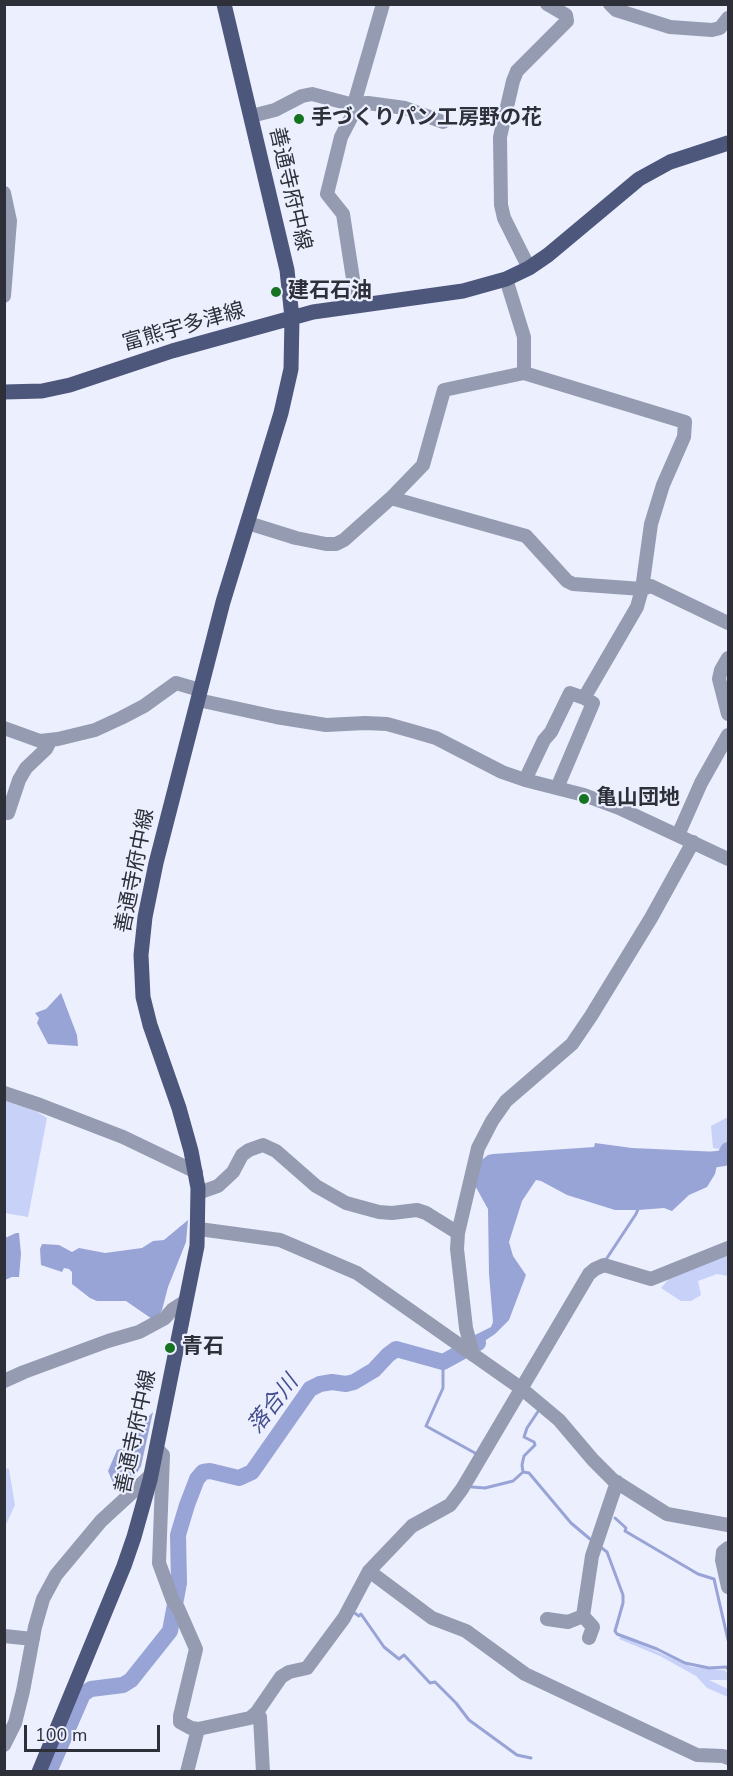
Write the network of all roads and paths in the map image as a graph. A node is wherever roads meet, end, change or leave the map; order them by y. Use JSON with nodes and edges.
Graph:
{"nodes":[{"id":1,"x":224,"y":4,"type":"edge"},
{"id":2,"x":383,"y":4,"type":"edge"},
{"id":3,"x":547,"y":4,"type":"edge"},
{"id":4,"x":610,"y":4,"type":"edge"},
{"id":5,"x":729,"y":18,"type":"edge"},
{"id":6,"x":354,"y":104,"type":"junction"},
{"id":7,"x":251,"y":116,"type":"junction"},
{"id":8,"x":443,"y":122,"type":"dead end"},
{"id":9,"x":729,"y":142,"type":"edge"},
{"id":10,"x":4,"y":193,"type":"edge"},
{"id":11,"x":529,"y":268,"type":"junction"},
{"id":12,"x":506,"y":279,"type":"junction"},
{"id":13,"x":4,"y":296,"type":"edge"},
{"id":14,"x":357,"y":305,"type":"junction"},
{"id":15,"x":292,"y":318,"type":"junction"},
{"id":16,"x":524,"y":373,"type":"junction"},
{"id":17,"x":4,"y":392,"type":"edge"},
{"id":18,"x":391,"y":498,"type":"junction"},
{"id":19,"x":248,"y":523,"type":"junction"},
{"id":20,"x":642,"y":589,"type":"junction"},
{"id":21,"x":729,"y":623,"type":"edge"},
{"id":22,"x":729,"y":658,"type":"edge"},
{"id":23,"x":199,"y":695,"type":"junction"},
{"id":24,"x":584,"y":698,"type":"junction"},
{"id":25,"x":729,"y":714,"type":"edge"},
{"id":26,"x":4,"y":728,"type":"edge"},
{"id":27,"x":729,"y":735,"type":"edge"},
{"id":28,"x":51,"y":741,"type":"junction"},
{"id":29,"x":525,"y":780,"type":"junction"},
{"id":30,"x":557,"y":788,"type":"junction"},
{"id":31,"x":8,"y":813,"type":"dead end"},
{"id":32,"x":678,"y":835,"type":"junction"},
{"id":33,"x":693,"y":842,"type":"junction"},
{"id":34,"x":729,"y":859,"type":"edge"},
{"id":35,"x":4,"y":1093,"type":"edge"},
{"id":36,"x":196,"y":1172,"type":"junction"},
{"id":37,"x":198,"y":1193,"type":"junction"},
{"id":38,"x":199,"y":1229,"type":"junction"},
{"id":39,"x":458,"y":1233,"type":"junction"},
{"id":40,"x":729,"y":1248,"type":"edge"},
{"id":41,"x":186,"y":1301,"type":"junction"},
{"id":42,"x":468,"y":1348,"type":"junction"},
{"id":43,"x":4,"y":1382,"type":"edge"},
{"id":44,"x":522,"y":1389,"type":"junction"},
{"id":45,"x":156,"y":1448,"type":"junction"},
{"id":46,"x":152,"y":1480,"type":"junction"},
{"id":47,"x":616,"y":1482,"type":"junction"},
{"id":48,"x":729,"y":1525,"type":"edge"},
{"id":49,"x":729,"y":1548,"type":"edge"},
{"id":50,"x":369,"y":1571,"type":"junction"},
{"id":51,"x":729,"y":1587,"type":"edge"},
{"id":52,"x":584,"y":1616,"type":"junction"},
{"id":53,"x":547,"y":1619,"type":"dead end"},
{"id":54,"x":4,"y":1636,"type":"edge"},
{"id":55,"x":589,"y":1638,"type":"dead end"},
{"id":56,"x":33,"y":1639,"type":"junction"},
{"id":57,"x":257,"y":1712,"type":"junction"},
{"id":58,"x":198,"y":1729,"type":"junction"},
{"id":59,"x":4,"y":1745,"type":"edge"},
{"id":60,"x":729,"y":1758,"type":"edge"},
{"id":61,"x":39,"y":1772,"type":"edge"},
{"id":62,"x":187,"y":1772,"type":"edge"},
{"id":63,"x":263,"y":1772,"type":"edge"}],
"edges":[{"from":1,"to":7,"type":"main road","name":"善通寺府中線"},
{"from":2,"to":6,"type":"street"},
{"from":3,"to":11,"type":"street"},
{"from":4,"to":5,"type":"street"},
{"from":6,"to":7,"type":"street"},
{"from":6,"to":8,"type":"street"},
{"from":6,"to":14,"type":"street"},
{"from":7,"to":15,"type":"main road","name":"善通寺府中線"},
{"from":9,"to":11,"type":"main road","name":"富熊宇多津線"},
{"from":10,"to":13,"type":"street"},
{"from":11,"to":12,"type":"main road","name":"富熊宇多津線"},
{"from":12,"to":14,"type":"main road","name":"富熊宇多津線"},
{"from":12,"to":16,"type":"street"},
{"from":14,"to":15,"type":"main road","name":"富熊宇多津線"},
{"from":15,"to":17,"type":"main road","name":"富熊宇多津線"},
{"from":15,"to":19,"type":"main road","name":"善通寺府中線"},
{"from":16,"to":18,"type":"street"},
{"from":16,"to":20,"type":"street"},
{"from":18,"to":19,"type":"street"},
{"from":18,"to":20,"type":"street"},
{"from":19,"to":23,"type":"main road","name":"善通寺府中線"},
{"from":20,"to":21,"type":"street"},
{"from":20,"to":24,"type":"street"},
{"from":22,"to":25,"type":"street"},
{"from":23,"to":28,"type":"street"},
{"from":23,"to":29,"type":"street"},
{"from":23,"to":36,"type":"main road","name":"善通寺府中線"},
{"from":24,"to":29,"type":"street"},
{"from":24,"to":30,"type":"street"},
{"from":26,"to":28,"type":"street"},
{"from":27,"to":32,"type":"street"},
{"from":28,"to":31,"type":"street"},
{"from":29,"to":30,"type":"street"},
{"from":30,"to":32,"type":"street"},
{"from":32,"to":33,"type":"street"},
{"from":33,"to":34,"type":"street"},
{"from":33,"to":39,"type":"street"},
{"from":35,"to":36,"type":"street"},
{"from":36,"to":37,"type":"main road","name":"善通寺府中線"},
{"from":37,"to":38,"type":"main road","name":"善通寺府中線"},
{"from":37,"to":39,"type":"street"},
{"from":38,"to":41,"type":"main road","name":"善通寺府中線"},
{"from":38,"to":42,"type":"street"},
{"from":39,"to":42,"type":"street"},
{"from":40,"to":44,"type":"street"},
{"from":41,"to":43,"type":"street"},
{"from":41,"to":45,"type":"main road","name":"善通寺府中線"},
{"from":42,"to":44,"type":"street"},
{"from":44,"to":47,"type":"street"},
{"from":44,"to":50,"type":"street"},
{"from":45,"to":46,"type":"main road","name":"善通寺府中線"},
{"from":45,"to":58,"type":"street"},
{"from":46,"to":56,"type":"street"},
{"from":46,"to":61,"type":"main road","name":"善通寺府中線"},
{"from":47,"to":48,"type":"street"},
{"from":47,"to":52,"type":"street"},
{"from":49,"to":51,"type":"street"},
{"from":50,"to":57,"type":"street"},
{"from":50,"to":60,"type":"street"},
{"from":52,"to":53,"type":"street"},
{"from":52,"to":55,"type":"street"},
{"from":54,"to":56,"type":"street"},
{"from":56,"to":59,"type":"street"},
{"from":57,"to":58,"type":"street"},
{"from":57,"to":63,"type":"street"},
{"from":58,"to":62,"type":"street"}]}
